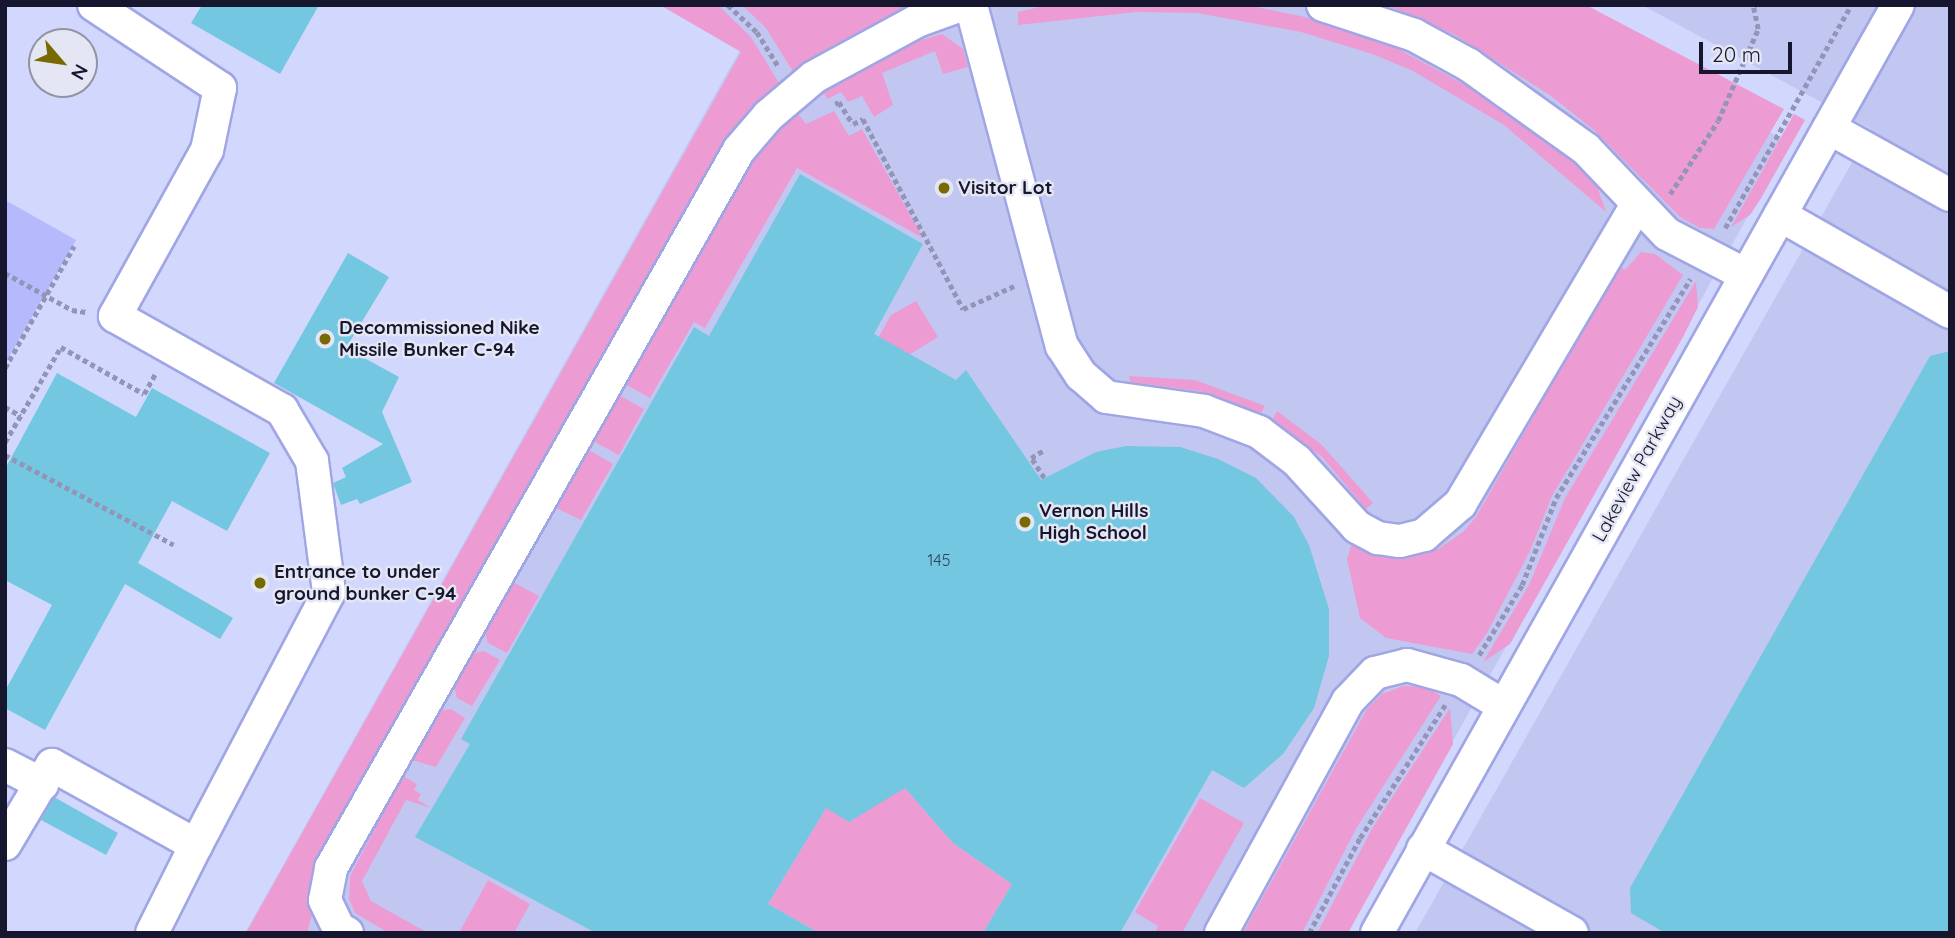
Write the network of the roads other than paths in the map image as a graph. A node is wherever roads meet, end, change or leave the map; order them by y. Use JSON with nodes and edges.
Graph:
{"nodes":[{"id":1,"x":94,"y":5,"type":"edge"},
{"id":2,"x":961,"y":5,"type":"edge"},
{"id":3,"x":971,"y":5,"type":"edge"},
{"id":4,"x":1323,"y":5,"type":"edge"},
{"id":5,"x":1898,"y":5,"type":"edge"},
{"id":6,"x":1829,"y":128,"type":"junction"},
{"id":7,"x":1950,"y":195,"type":"edge"},
{"id":8,"x":1636,"y":206,"type":"junction"},
{"id":9,"x":1780,"y":215,"type":"junction"},
{"id":10,"x":1746,"y":275,"type":"junction"},
{"id":11,"x":1950,"y":312,"type":"edge"},
{"id":12,"x":1504,"y":706,"type":"junction"},
{"id":13,"x":5,"y":765,"type":"edge"},
{"id":14,"x":42,"y":784,"type":"junction"},
{"id":15,"x":5,"y":844,"type":"edge"},
{"id":16,"x":196,"y":845,"type":"junction"},
{"id":17,"x":1423,"y":849,"type":"junction"},
{"id":18,"x":152,"y":933,"type":"edge"},
{"id":19,"x":346,"y":933,"type":"edge"},
{"id":20,"x":1221,"y":933,"type":"edge"},
{"id":21,"x":1377,"y":933,"type":"edge"},
{"id":22,"x":1572,"y":933,"type":"edge"}],
"edges":[{"from":1,"to":16,"type":"street"},
{"from":2,"to":19,"type":"street"},
{"from":3,"to":8,"type":"street"},
{"from":4,"to":8,"type":"street"},
{"from":5,"to":6,"type":"street","name":"Lakeview Parkway"},
{"from":6,"to":7,"type":"street"},
{"from":6,"to":9,"type":"street","name":"Lakeview Parkway"},
{"from":8,"to":10,"type":"street"},
{"from":9,"to":10,"type":"street","name":"Lakeview Parkway"},
{"from":9,"to":11,"type":"street"},
{"from":10,"to":12,"type":"street","name":"Lakeview Parkway"},
{"from":12,"to":17,"type":"street","name":"Lakeview Parkway"},
{"from":12,"to":20,"type":"street"},
{"from":13,"to":14,"type":"street"},
{"from":14,"to":15,"type":"street"},
{"from":14,"to":16,"type":"street"},
{"from":16,"to":18,"type":"street"},
{"from":17,"to":21,"type":"street","name":"Lakeview Parkway"},
{"from":17,"to":22,"type":"street"}]}
